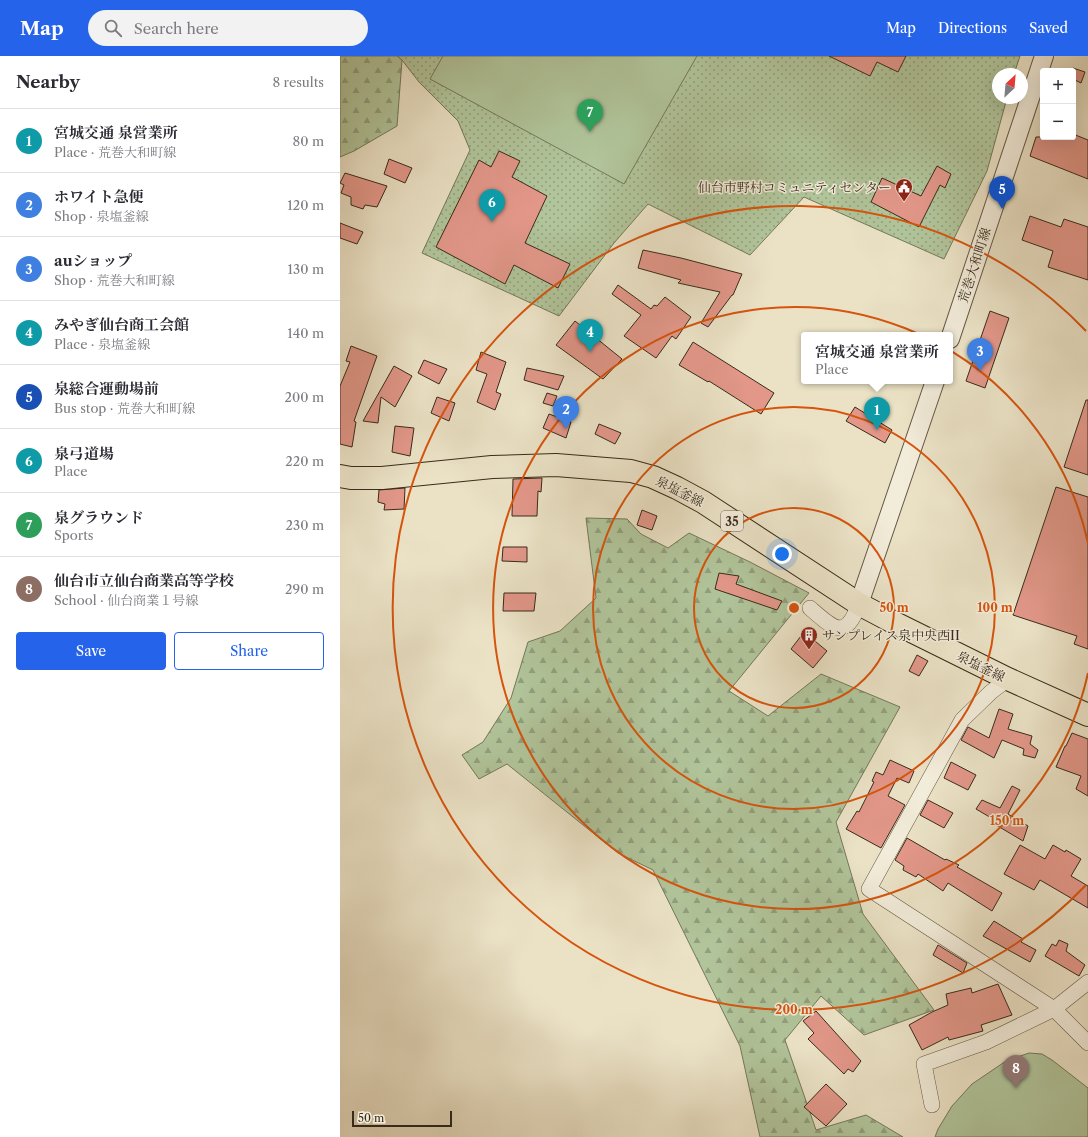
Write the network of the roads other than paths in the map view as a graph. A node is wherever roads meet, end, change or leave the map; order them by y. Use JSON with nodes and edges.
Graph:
{"nodes":[{"id":1,"x":1044,"y":56,"type":"edge"},
{"id":2,"x":952,"y":332,"type":"edge"},
{"id":3,"x":934,"y":384,"type":"edge"},
{"id":4,"x":340,"y":476,"type":"edge"},
{"id":5,"x":859,"y":604,"type":"junction"},
{"id":6,"x":810,"y":608,"type":"dead end"},
{"id":7,"x":1008,"y":679,"type":"junction"},
{"id":8,"x":1088,"y":715,"type":"edge"},
{"id":9,"x":1088,"y":982,"type":"edge"},
{"id":10,"x":1054,"y":1009,"type":"junction"},
{"id":11,"x":1088,"y":1043,"type":"edge"},
{"id":12,"x":932,"y":1105,"type":"dead end"}],
"edges":[{"from":1,"to":2,"type":"street","name":"荒巻大和町線"},
{"from":3,"to":5,"type":"street"},
{"from":4,"to":5,"type":"main road","name":"泉塩釜線","number":"35"},
{"from":5,"to":6,"type":"street"},
{"from":5,"to":7,"type":"main road","name":"泉塩釜線","number":"35"},
{"from":7,"to":8,"type":"main road","name":"泉塩釜線","number":"35"},
{"from":7,"to":10,"type":"street"},
{"from":9,"to":10,"type":"street"},
{"from":10,"to":11,"type":"street"},
{"from":10,"to":12,"type":"street"}]}
